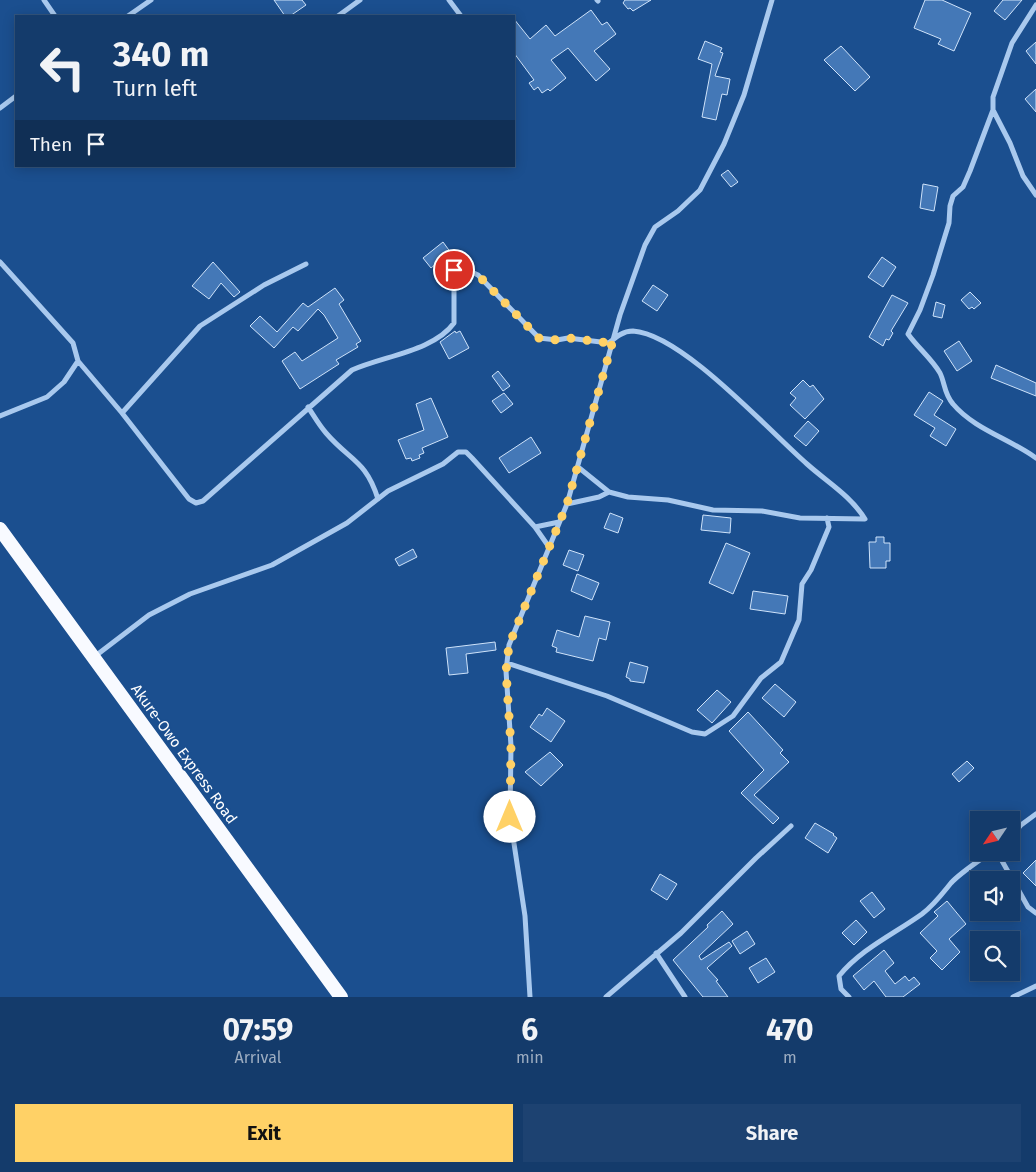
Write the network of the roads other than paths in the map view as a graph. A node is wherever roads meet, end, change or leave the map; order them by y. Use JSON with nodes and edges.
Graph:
{"nodes":[{"id":1,"x":44,"y":0,"type":"edge"},
{"id":2,"x":151,"y":0,"type":"edge"},
{"id":3,"x":360,"y":0,"type":"edge"},
{"id":4,"x":449,"y":0,"type":"edge"},
{"id":5,"x":772,"y":0,"type":"edge"},
{"id":6,"x":1036,"y":5,"type":"edge"},
{"id":7,"x":54,"y":15,"type":"edge"},
{"id":8,"x":129,"y":15,"type":"edge"},
{"id":9,"x":339,"y":15,"type":"edge"},
{"id":10,"x":460,"y":15,"type":"edge"},
{"id":11,"x":15,"y":97,"type":"edge"},
{"id":12,"x":0,"y":108,"type":"edge"},
{"id":13,"x":993,"y":110,"type":"junction"},
{"id":14,"x":1036,"y":195,"type":"edge"},
{"id":15,"x":0,"y":262,"type":"edge"},
{"id":16,"x":306,"y":264,"type":"dead end"},
{"id":17,"x":613,"y":340,"type":"junction"},
{"id":18,"x":78,"y":361,"type":"junction"},
{"id":19,"x":308,"y":407,"type":"junction"},
{"id":20,"x":122,"y":413,"type":"junction"},
{"id":21,"x":0,"y":416,"type":"edge"},
{"id":22,"x":1036,"y":458,"type":"edge"},
{"id":23,"x":578,"y":467,"type":"junction"},
{"id":24,"x":609,"y":492,"type":"junction"},
{"id":25,"x":378,"y":498,"type":"junction"},
{"id":26,"x":567,"y":504,"type":"junction"},
{"id":27,"x":827,"y":518,"type":"junction"},
{"id":28,"x":559,"y":522,"type":"junction"},
{"id":29,"x":535,"y":527,"type":"junction"},
{"id":30,"x":0,"y":529,"type":"edge"},
{"id":31,"x":550,"y":547,"type":"junction"},
{"id":32,"x":93,"y":657,"type":"junction"},
{"id":33,"x":507,"y":663,"type":"junction"},
{"id":34,"x":1036,"y":814,"type":"edge"},
{"id":35,"x":791,"y":826,"type":"dead end"},
{"id":36,"x":1020,"y":827,"type":"edge"},
{"id":37,"x":979,"y":861,"type":"edge"},
{"id":38,"x":1002,"y":861,"type":"edge"},
{"id":39,"x":1036,"y":914,"type":"edge"},
{"id":40,"x":656,"y":953,"type":"junction"},
{"id":41,"x":1036,"y":986,"type":"edge"},
{"id":42,"x":341,"y":997,"type":"edge"},
{"id":43,"x":530,"y":997,"type":"edge"},
{"id":44,"x":606,"y":997,"type":"edge"},
{"id":45,"x":685,"y":997,"type":"edge"},
{"id":46,"x":849,"y":997,"type":"edge"},
{"id":47,"x":1013,"y":997,"type":"edge"}],
"edges":[{"from":1,"to":7,"type":"street"},
{"from":2,"to":8,"type":"street"},
{"from":3,"to":9,"type":"street"},
{"from":4,"to":10,"type":"street"},
{"from":5,"to":17,"type":"street"},
{"from":6,"to":13,"type":"street"},
{"from":11,"to":12,"type":"street"},
{"from":13,"to":14,"type":"street"},
{"from":13,"to":22,"type":"street"},
{"from":15,"to":18,"type":"street"},
{"from":16,"to":20,"type":"street"},
{"from":17,"to":19,"type":"street"},
{"from":17,"to":23,"type":"street"},
{"from":17,"to":27,"type":"street"},
{"from":18,"to":20,"type":"street"},
{"from":18,"to":21,"type":"street"},
{"from":19,"to":20,"type":"street"},
{"from":19,"to":25,"type":"street"},
{"from":23,"to":24,"type":"street"},
{"from":23,"to":26,"type":"street"},
{"from":24,"to":26,"type":"street"},
{"from":24,"to":27,"type":"street"},
{"from":25,"to":29,"type":"street"},
{"from":25,"to":32,"type":"street"},
{"from":26,"to":28,"type":"street"},
{"from":27,"to":33,"type":"street"},
{"from":28,"to":29,"type":"street"},
{"from":28,"to":31,"type":"street"},
{"from":29,"to":31,"type":"street"},
{"from":30,"to":32,"type":"highway","name":"Akure-Owo Express Road"},
{"from":31,"to":33,"type":"street"},
{"from":32,"to":42,"type":"highway","name":"Akure-Owo Express Road"},
{"from":33,"to":43,"type":"street"},
{"from":34,"to":36,"type":"street"},
{"from":35,"to":40,"type":"street"},
{"from":37,"to":46,"type":"street"},
{"from":38,"to":39,"type":"street"},
{"from":40,"to":44,"type":"street"},
{"from":40,"to":45,"type":"street"},
{"from":41,"to":47,"type":"street"}]}
